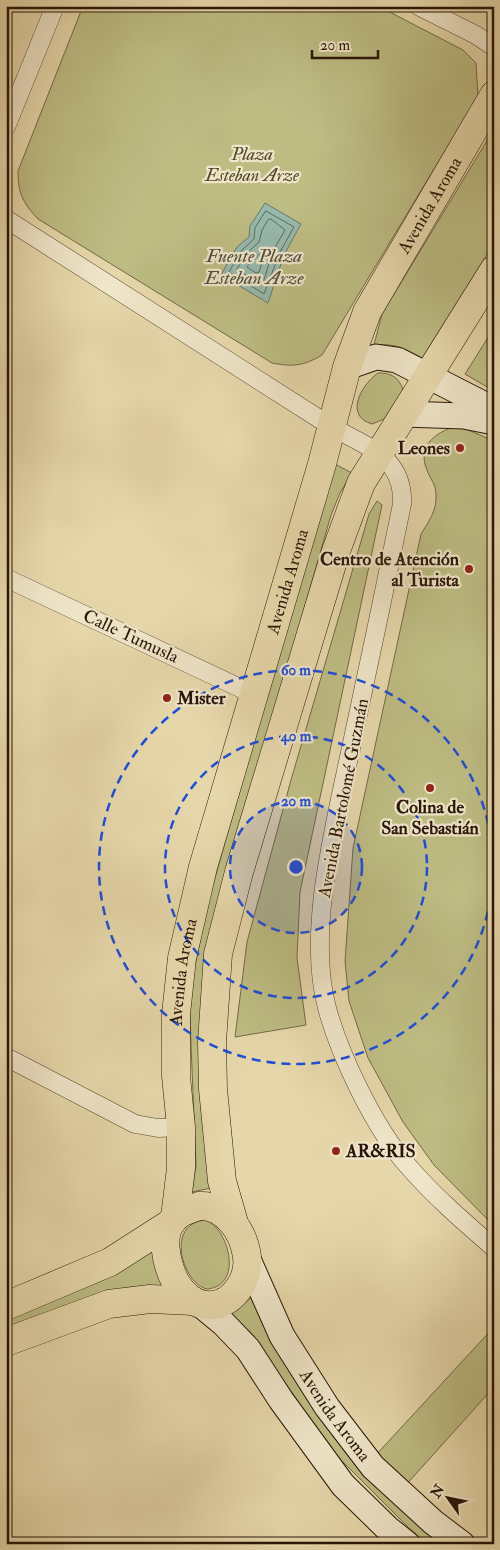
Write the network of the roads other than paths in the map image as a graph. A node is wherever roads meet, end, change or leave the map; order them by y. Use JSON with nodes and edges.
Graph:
{"nodes":[{"id":1,"x":56,"y":6,"type":"edge"},
{"id":2,"x":418,"y":6,"type":"edge"},
{"id":3,"x":494,"y":47,"type":"edge"},
{"id":4,"x":494,"y":95,"type":"edge"},
{"id":5,"x":10,"y":108,"type":"edge"},
{"id":6,"x":6,"y":127,"type":"edge"},
{"id":7,"x":6,"y":219,"type":"edge"},
{"id":8,"x":494,"y":270,"type":"edge"},
{"id":9,"x":347,"y":367,"type":"junction"},
{"id":10,"x":427,"y":378,"type":"junction"},
{"id":11,"x":404,"y":414,"type":"junction"},
{"id":12,"x":494,"y":416,"type":"edge"},
{"id":13,"x":494,"y":422,"type":"edge"},
{"id":14,"x":332,"y":427,"type":"junction"},
{"id":15,"x":378,"y":454,"type":"junction"},
{"id":16,"x":6,"y":578,"type":"edge"},
{"id":17,"x":256,"y":694,"type":"junction"},
{"id":18,"x":6,"y":1057,"type":"edge"},
{"id":19,"x":181,"y":1127,"type":"junction"},
{"id":20,"x":173,"y":1220,"type":"junction"},
{"id":21,"x":234,"y":1223,"type":"junction"},
{"id":22,"x":494,"y":1248,"type":"edge"},
{"id":23,"x":247,"y":1257,"type":"junction"},
{"id":24,"x":196,"y":1302,"type":"junction"},
{"id":25,"x":6,"y":1306,"type":"edge"},
{"id":26,"x":6,"y":1342,"type":"edge"},
{"id":27,"x":408,"y":1544,"type":"edge"},
{"id":28,"x":462,"y":1544,"type":"edge"}],
"edges":[{"from":1,"to":5,"type":"street"},
{"from":2,"to":3,"type":"street"},
{"from":4,"to":9,"type":"main road","name":"Avenida Aroma"},
{"from":5,"to":6,"type":"street"},
{"from":7,"to":14,"type":"street"},
{"from":8,"to":10,"type":"main road","name":"Avenida Aroma"},
{"from":9,"to":10,"type":"main road"},
{"from":9,"to":14,"type":"main road","name":"Avenida Aroma"},
{"from":10,"to":11,"type":"main road","name":"Avenida Aroma"},
{"from":10,"to":12,"type":"main road"},
{"from":11,"to":13,"type":"main road"},
{"from":11,"to":15,"type":"main road","name":"Avenida Aroma"},
{"from":14,"to":15,"type":"street","name":"Avenida Bartolomé Guzmán"},
{"from":14,"to":17,"type":"main road","name":"Avenida Aroma"},
{"from":15,"to":21,"type":"main road","name":"Avenida Aroma"},
{"from":15,"to":22,"type":"street","name":"Avenida Bartolomé Guzmán"},
{"from":16,"to":17,"type":"street","name":"Calle Tumusla"},
{"from":17,"to":19,"type":"main road","name":"Avenida Aroma"},
{"from":18,"to":19,"type":"street"},
{"from":19,"to":20,"type":"main road","name":"Avenida Aroma"},
{"from":20,"to":21,"type":"main road"},
{"from":20,"to":24,"type":"main road"},
{"from":20,"to":25,"type":"main road"},
{"from":21,"to":23,"type":"main road"},
{"from":23,"to":24,"type":"main road"},
{"from":23,"to":28,"type":"main road","name":"Avenida Aroma"},
{"from":24,"to":26,"type":"main road"},
{"from":24,"to":27,"type":"main road","name":"Avenida Aroma"}]}
